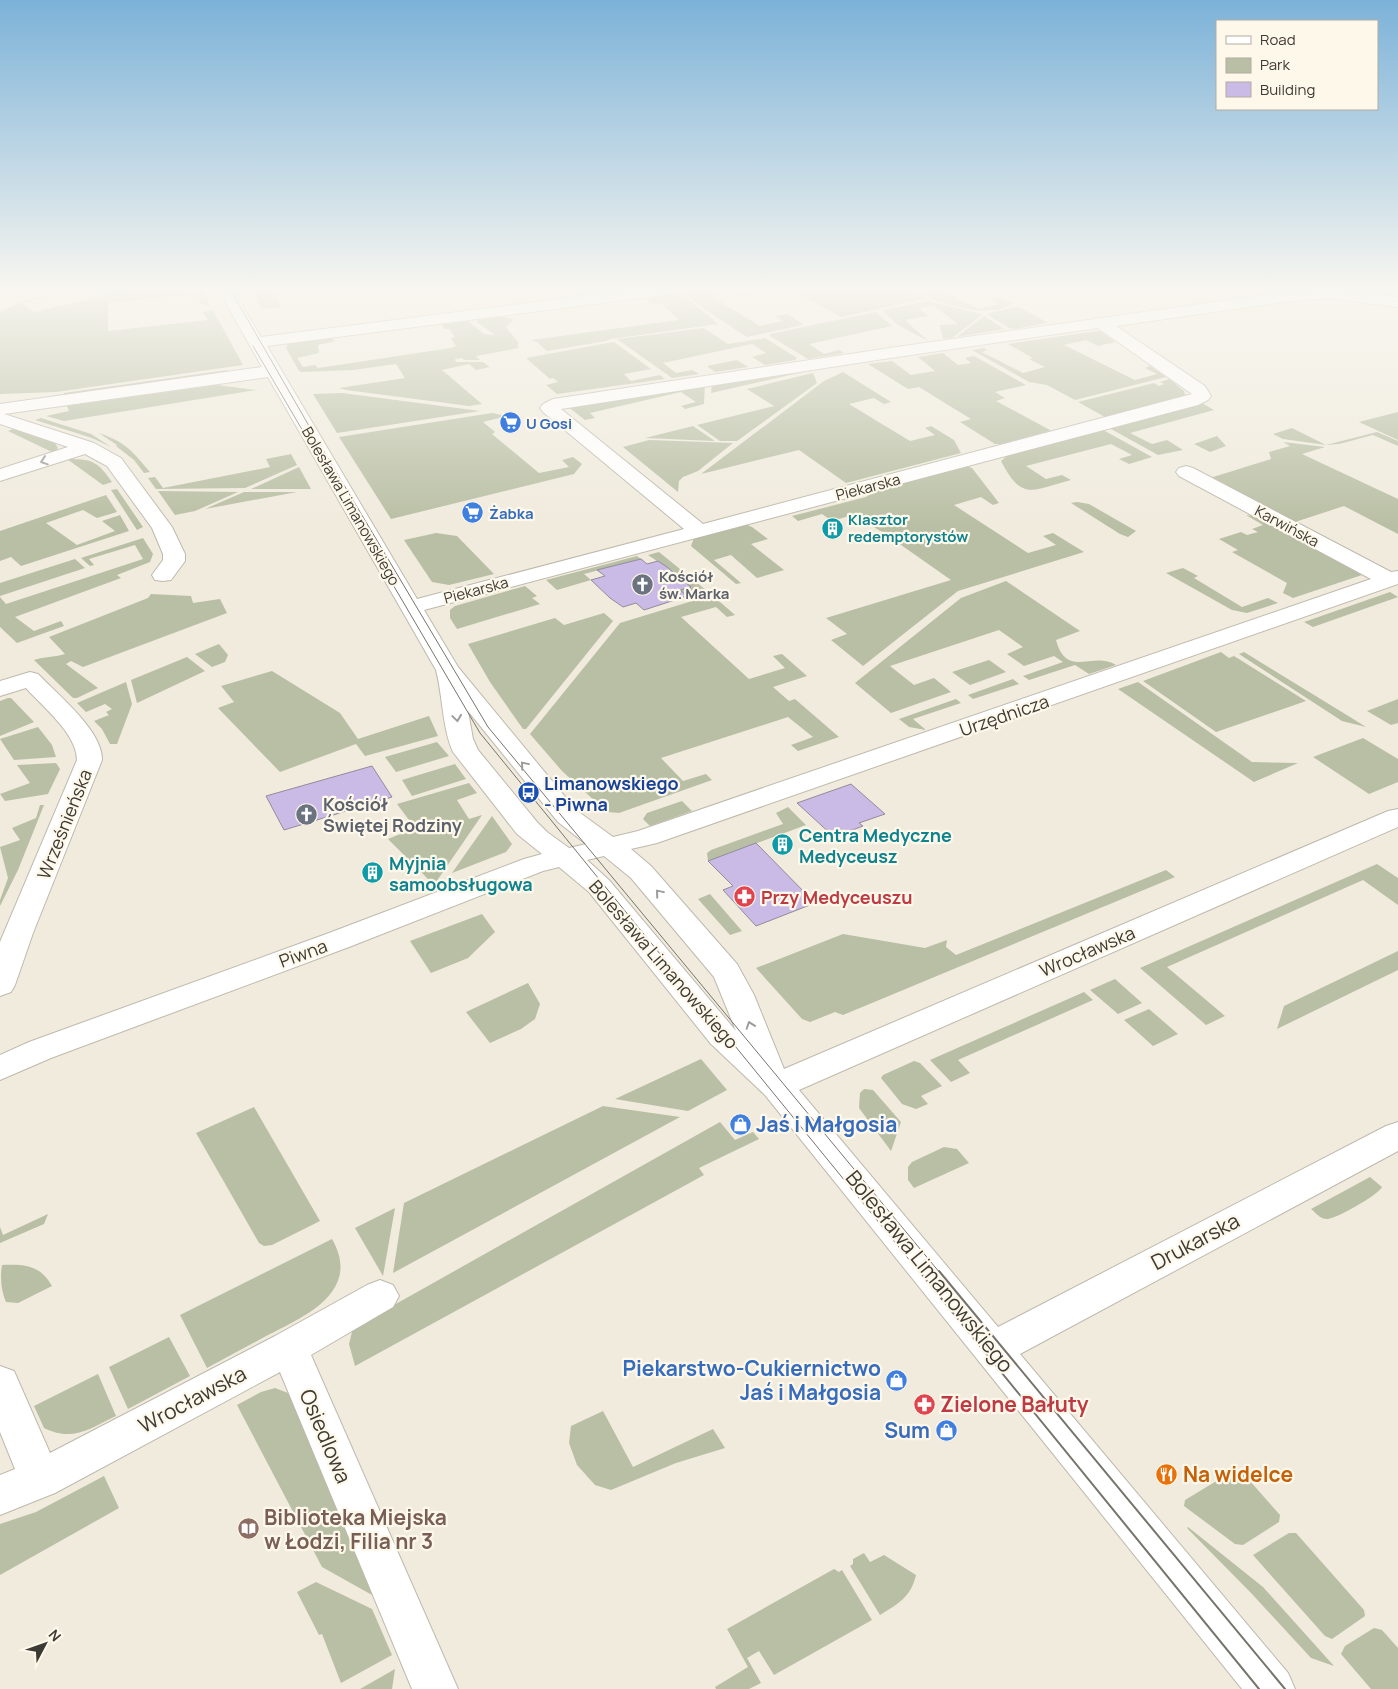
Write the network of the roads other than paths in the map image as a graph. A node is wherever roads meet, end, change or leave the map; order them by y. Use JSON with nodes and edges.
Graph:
{"nodes":[{"id":1,"x":270,"y":368,"type":"edge"},
{"id":2,"x":791,"y":368,"type":"edge"},
{"id":3,"x":1167,"y":368,"type":"edge"},
{"id":4,"x":272,"y":371,"type":"junction"},
{"id":5,"x":0,"y":409,"type":"edge"},
{"id":6,"x":0,"y":418,"type":"edge"},
{"id":7,"x":87,"y":447,"type":"junction"},
{"id":8,"x":1186,"y":472,"type":"dead end"},
{"id":9,"x":0,"y":475,"type":"edge"},
{"id":10,"x":699,"y":531,"type":"junction"},
{"id":11,"x":163,"y":575,"type":"dead end"},
{"id":12,"x":1393,"y":578,"type":"edge"},
{"id":13,"x":410,"y":607,"type":"junction"},
{"id":14,"x":448,"y":670,"type":"junction"},
{"id":15,"x":0,"y":689,"type":"edge"},
{"id":16,"x":1398,"y":817,"type":"edge"},
{"id":17,"x":609,"y":847,"type":"junction"},
{"id":18,"x":563,"y":857,"type":"junction"},
{"id":19,"x":9,"y":936,"type":"edge"},
{"id":20,"x":0,"y":985,"type":"edge"},
{"id":21,"x":0,"y":1068,"type":"edge"},
{"id":22,"x":777,"y":1086,"type":"junction"},
{"id":23,"x":1398,"y":1135,"type":"edge"},
{"id":24,"x":380,"y":1296,"type":"dead end"},
{"id":25,"x":289,"y":1348,"type":"junction"},
{"id":26,"x":994,"y":1349,"type":"junction"},
{"id":27,"x":0,"y":1382,"type":"edge"},
{"id":28,"x":40,"y":1480,"type":"junction"},
{"id":29,"x":0,"y":1495,"type":"edge"},
{"id":30,"x":435,"y":1689,"type":"edge"},
{"id":31,"x":1272,"y":1689,"type":"edge"}],
"edges":[{"from":1,"to":4,"type":"street","name":"Bolesława Limanowskiego"},
{"from":2,"to":10,"type":"street"},
{"from":3,"to":10,"type":"street","name":"Piekarska"},
{"from":4,"to":5,"type":"street"},
{"from":4,"to":13,"type":"street","name":"Bolesława Limanowskiego"},
{"from":6,"to":7,"type":"street"},
{"from":7,"to":9,"type":"street","one_way":true},
{"from":7,"to":11,"type":"street"},
{"from":8,"to":12,"type":"street","name":"Karwińska"},
{"from":10,"to":13,"type":"street","name":"Piekarska"},
{"from":12,"to":17,"type":"street","name":"Urzędnicza"},
{"from":13,"to":14,"type":"street","name":"Bolesława Limanowskiego"},
{"from":17,"to":14,"type":"street","name":"Bolesława Limanowskiego","one_way":true},
{"from":14,"to":18,"type":"street","name":"Bolesława Limanowskiego","one_way":true},
{"from":15,"to":19,"type":"street","name":"Wrześnieńska"},
{"from":16,"to":22,"type":"street","name":"Wrocławska"},
{"from":17,"to":18,"type":"street","name":"Piwna"},
{"from":22,"to":17,"type":"street","name":"Bolesława Limanowskiego","one_way":true},
{"from":18,"to":21,"type":"street","name":"Piwna"},
{"from":18,"to":22,"type":"street","name":"Bolesława Limanowskiego"},
{"from":19,"to":20,"type":"street","name":"Wrześnieńska"},
{"from":22,"to":26,"type":"street","name":"Bolesława Limanowskiego"},
{"from":23,"to":26,"type":"street","name":"Drukarska"},
{"from":24,"to":25,"type":"street","name":"Wrocławska"},
{"from":25,"to":28,"type":"street","name":"Wrocławska"},
{"from":25,"to":30,"type":"street","name":"Osiedlowa"},
{"from":26,"to":31,"type":"street","name":"Bolesława Limanowskiego"},
{"from":27,"to":28,"type":"street"},
{"from":28,"to":29,"type":"street","name":"Wrocławska"}]}
